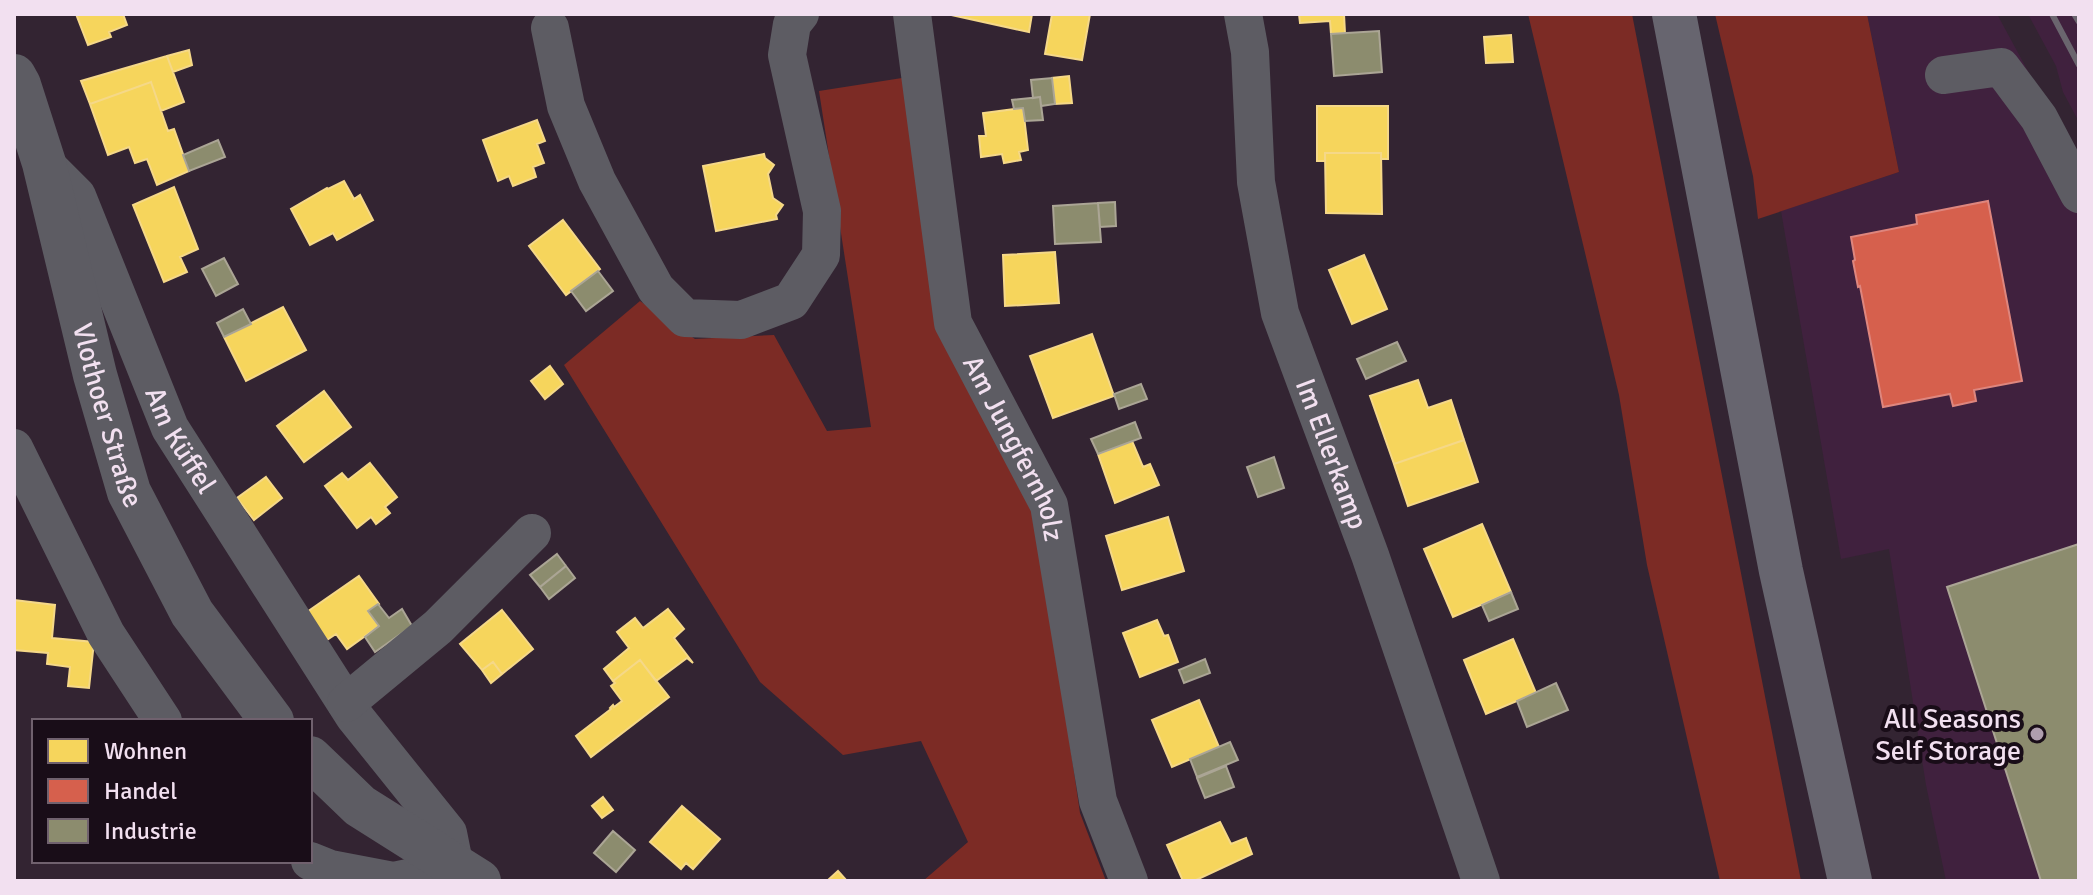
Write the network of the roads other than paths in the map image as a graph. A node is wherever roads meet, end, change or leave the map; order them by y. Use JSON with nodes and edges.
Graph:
{"nodes":[{"id":1,"x":800,"y":14,"type":"edge"},
{"id":2,"x":912,"y":14,"type":"edge"},
{"id":3,"x":1243,"y":14,"type":"edge"},
{"id":4,"x":1674,"y":14,"type":"edge"},
{"id":5,"x":550,"y":28,"type":"dead end"},
{"id":6,"x":1944,"y":75,"type":"dead end"},
{"id":7,"x":14,"y":76,"type":"edge"},
{"id":8,"x":44,"y":163,"type":"junction"},
{"id":9,"x":2079,"y":194,"type":"edge"},
{"id":10,"x":14,"y":448,"type":"edge"},
{"id":11,"x":532,"y":533,"type":"dead end"},
{"id":12,"x":346,"y":703,"type":"junction"},
{"id":13,"x":162,"y":719,"type":"edge"},
{"id":14,"x":271,"y":719,"type":"edge"},
{"id":15,"x":312,"y":760,"type":"edge"},
{"id":16,"x":312,"y":862,"type":"edge"},
{"id":17,"x":458,"y":877,"type":"edge"},
{"id":18,"x":1129,"y":881,"type":"edge"},
{"id":19,"x":1481,"y":881,"type":"edge"},
{"id":20,"x":1850,"y":881,"type":"edge"}],
"edges":[{"from":1,"to":5,"type":"street"},
{"from":2,"to":18,"type":"street","name":"Am Jungfernholz"},
{"from":3,"to":19,"type":"street","name":"Im Ellerkamp"},
{"from":4,"to":20,"type":"main road"},
{"from":6,"to":9,"type":"street"},
{"from":7,"to":8,"type":"street","name":"Vlothoer Straße"},
{"from":8,"to":12,"type":"street","name":"Am Küffel"},
{"from":8,"to":14,"type":"street","name":"Vlothoer Straße"},
{"from":10,"to":13,"type":"street"},
{"from":11,"to":12,"type":"street"},
{"from":12,"to":17,"type":"street","name":"Am Küffel"},
{"from":15,"to":17,"type":"street"},
{"from":16,"to":17,"type":"street"}]}
